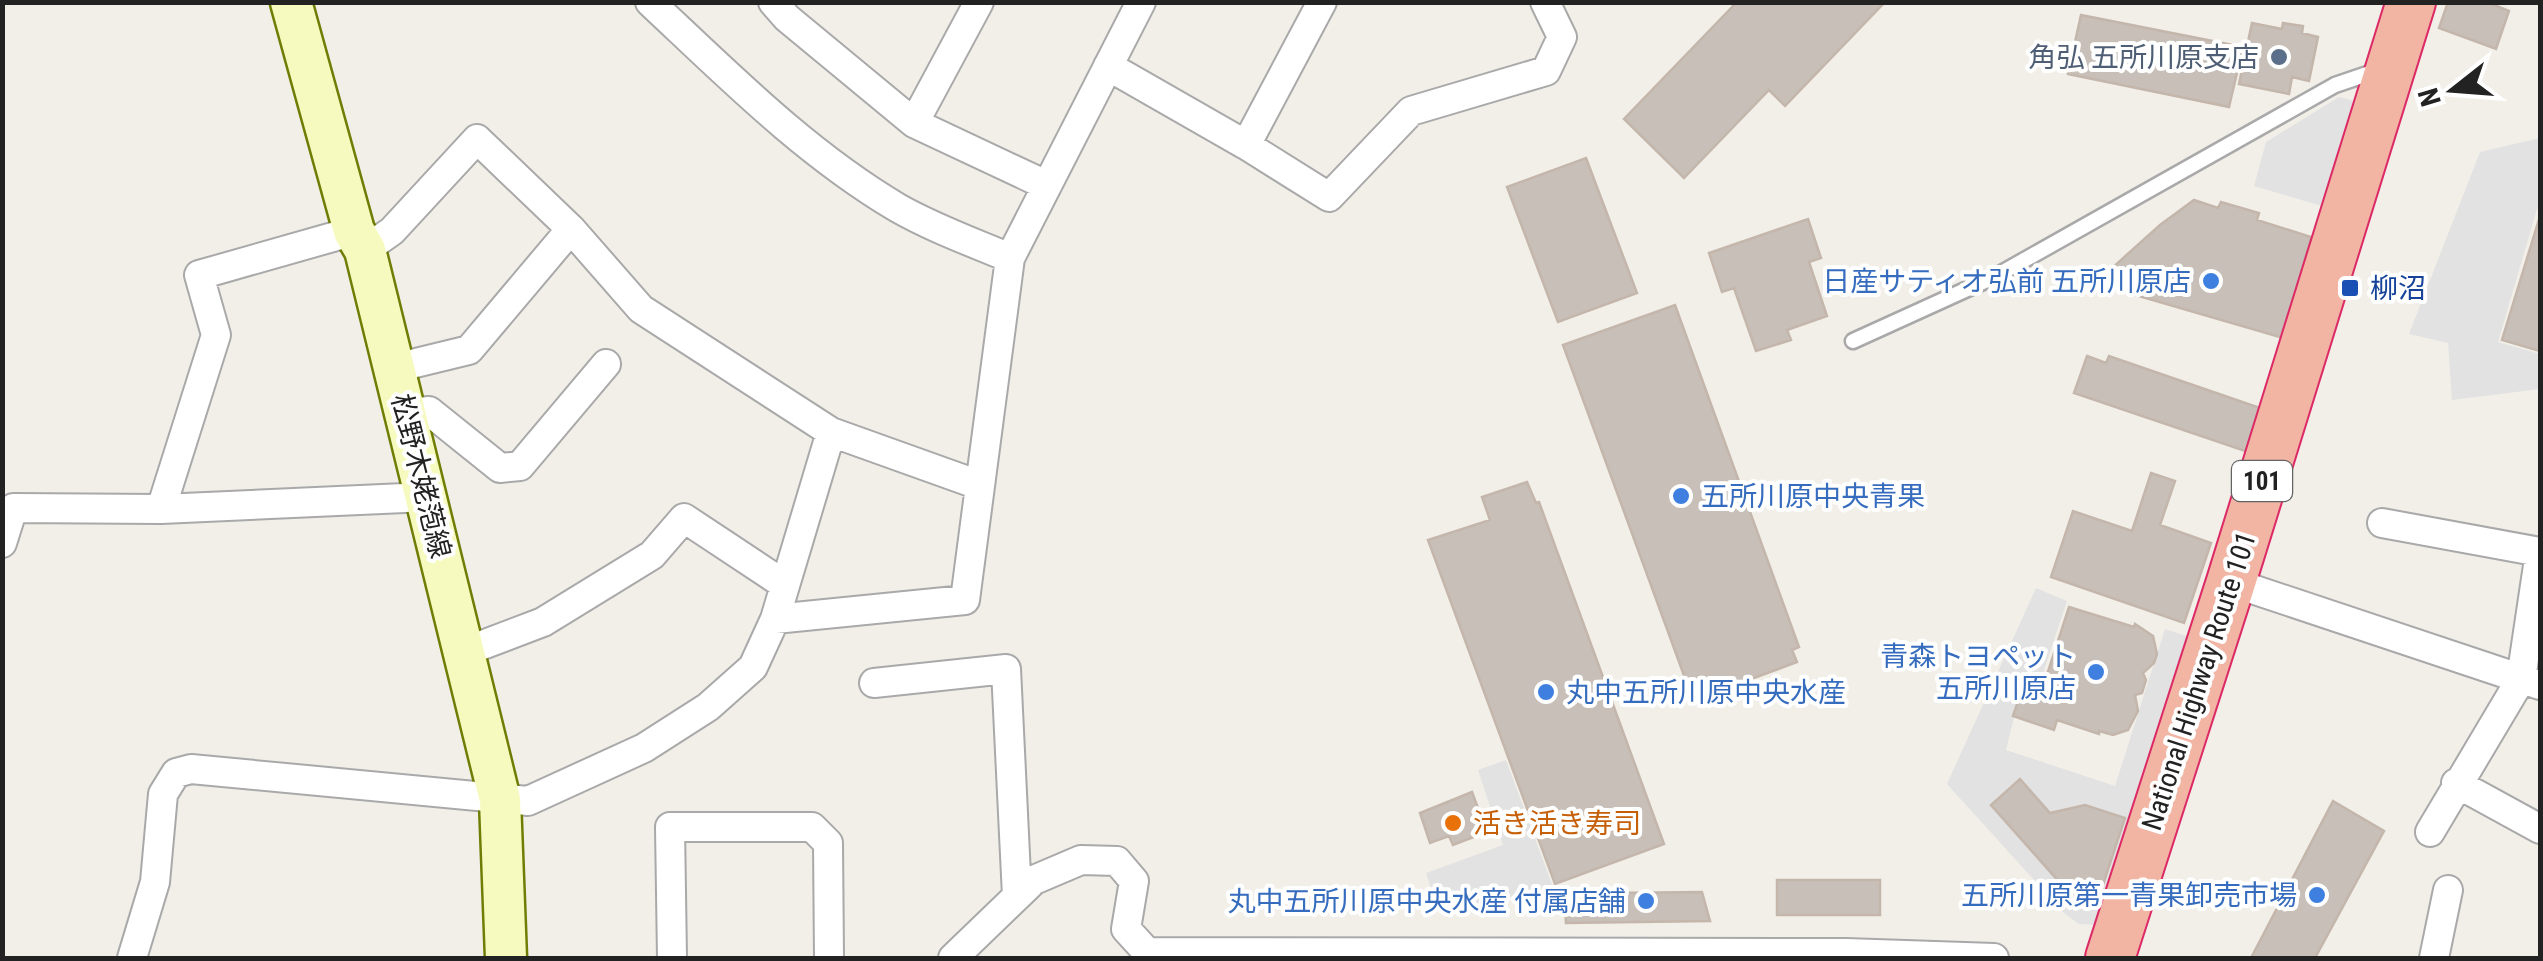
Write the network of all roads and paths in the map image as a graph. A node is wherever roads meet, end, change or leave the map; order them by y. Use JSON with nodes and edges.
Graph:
{"nodes":[{"id":1,"x":291,"y":2,"type":"edge"},
{"id":2,"x":650,"y":2,"type":"edge"},
{"id":3,"x":773,"y":2,"type":"edge"},
{"id":4,"x":980,"y":2,"type":"edge"},
{"id":5,"x":1141,"y":2,"type":"edge"},
{"id":6,"x":1322,"y":2,"type":"edge"},
{"id":7,"x":1546,"y":2,"type":"edge"},
{"id":8,"x":2411,"y":2,"type":"edge"},
{"id":9,"x":1108,"y":66,"type":"junction"},
{"id":10,"x":2390,"y":67,"type":"junction"},
{"id":11,"x":914,"y":122,"type":"junction"},
{"id":12,"x":1246,"y":145,"type":"junction"},
{"id":13,"x":1046,"y":185,"type":"junction"},
{"id":14,"x":570,"y":229,"type":"junction"},
{"id":15,"x":360,"y":240,"type":"junction"},
{"id":16,"x":1010,"y":258,"type":"junction"},
{"id":17,"x":1853,"y":341,"type":"dead end"},
{"id":18,"x":606,"y":364,"type":"dead end"},
{"id":19,"x":394,"y":368,"type":"junction"},
{"id":20,"x":406,"y":413,"type":"junction"},
{"id":21,"x":831,"y":432,"type":"junction"},
{"id":22,"x":979,"y":484,"type":"junction"},
{"id":23,"x":427,"y":497,"type":"junction"},
{"id":24,"x":160,"y":509,"type":"junction"},
{"id":25,"x":2382,"y":523,"type":"dead end"},
{"id":26,"x":2,"y":543,"type":"edge"},
{"id":27,"x":2231,"y":582,"type":"junction"},
{"id":28,"x":785,"y":585,"type":"junction"},
{"id":29,"x":775,"y":620,"type":"junction"},
{"id":30,"x":464,"y":652,"type":"junction"},
{"id":31,"x":2530,"y":682,"type":"edge"},
{"id":32,"x":874,"y":684,"type":"dead end"},
{"id":33,"x":2456,"y":783,"type":"junction"},
{"id":34,"x":500,"y":800,"type":"junction"},
{"id":35,"x":2540,"y":829,"type":"edge"},
{"id":36,"x":2430,"y":832,"type":"dead end"},
{"id":37,"x":2448,"y":890,"type":"dead end"},
{"id":38,"x":1017,"y":896,"type":"junction"},
{"id":39,"x":1128,"y":949,"type":"edge"},
{"id":40,"x":132,"y":958,"type":"edge"},
{"id":41,"x":506,"y":958,"type":"edge"},
{"id":42,"x":672,"y":958,"type":"edge"},
{"id":43,"x":829,"y":958,"type":"edge"},
{"id":44,"x":953,"y":958,"type":"edge"},
{"id":45,"x":1994,"y":958,"type":"edge"},
{"id":46,"x":2110,"y":958,"type":"edge"},
{"id":47,"x":2434,"y":958,"type":"edge"}],
"edges":[{"from":1,"to":15,"type":"main road","name":"松野木姥萢線"},
{"from":2,"to":16,"type":"street"},
{"from":3,"to":11,"type":"street"},
{"from":4,"to":11,"type":"street"},
{"from":5,"to":9,"type":"street"},
{"from":6,"to":12,"type":"street"},
{"from":7,"to":12,"type":"street"},
{"from":8,"to":10,"type":"highway","name":"National Highway Route 101","number":"101"},
{"from":9,"to":12,"type":"street"},
{"from":9,"to":13,"type":"street"},
{"from":10,"to":17,"type":"lane"},
{"from":10,"to":27,"type":"highway","name":"National Highway Route 101","number":"101"},
{"from":11,"to":13,"type":"street"},
{"from":13,"to":16,"type":"street"},
{"from":14,"to":15,"type":"street"},
{"from":14,"to":19,"type":"street"},
{"from":14,"to":21,"type":"street"},
{"from":15,"to":19,"type":"main road","name":"松野木姥萢線"},
{"from":15,"to":24,"type":"street"},
{"from":16,"to":22,"type":"street"},
{"from":18,"to":20,"type":"street"},
{"from":19,"to":20,"type":"main road","name":"松野木姥萢線"},
{"from":20,"to":23,"type":"main road","name":"松野木姥萢線"},
{"from":21,"to":22,"type":"street"},
{"from":21,"to":28,"type":"street"},
{"from":22,"to":29,"type":"street"},
{"from":23,"to":24,"type":"street"},
{"from":23,"to":30,"type":"main road","name":"松野木姥萢線"},
{"from":24,"to":26,"type":"street"},
{"from":25,"to":31,"type":"street"},
{"from":27,"to":31,"type":"street"},
{"from":27,"to":46,"type":"highway","name":"National Highway Route 101","number":"101"},
{"from":28,"to":29,"type":"street"},
{"from":28,"to":30,"type":"street"},
{"from":29,"to":34,"type":"street"},
{"from":30,"to":34,"type":"main road","name":"松野木姥萢線"},
{"from":31,"to":33,"type":"street"},
{"from":32,"to":38,"type":"street"},
{"from":33,"to":35,"type":"street"},
{"from":33,"to":36,"type":"street"},
{"from":34,"to":40,"type":"street"},
{"from":34,"to":41,"type":"main road","name":"松野木姥萢線"},
{"from":37,"to":47,"type":"street"},
{"from":38,"to":39,"type":"street"},
{"from":38,"to":44,"type":"street"},
{"from":39,"to":45,"type":"street"},
{"from":42,"to":43,"type":"street"}]}
